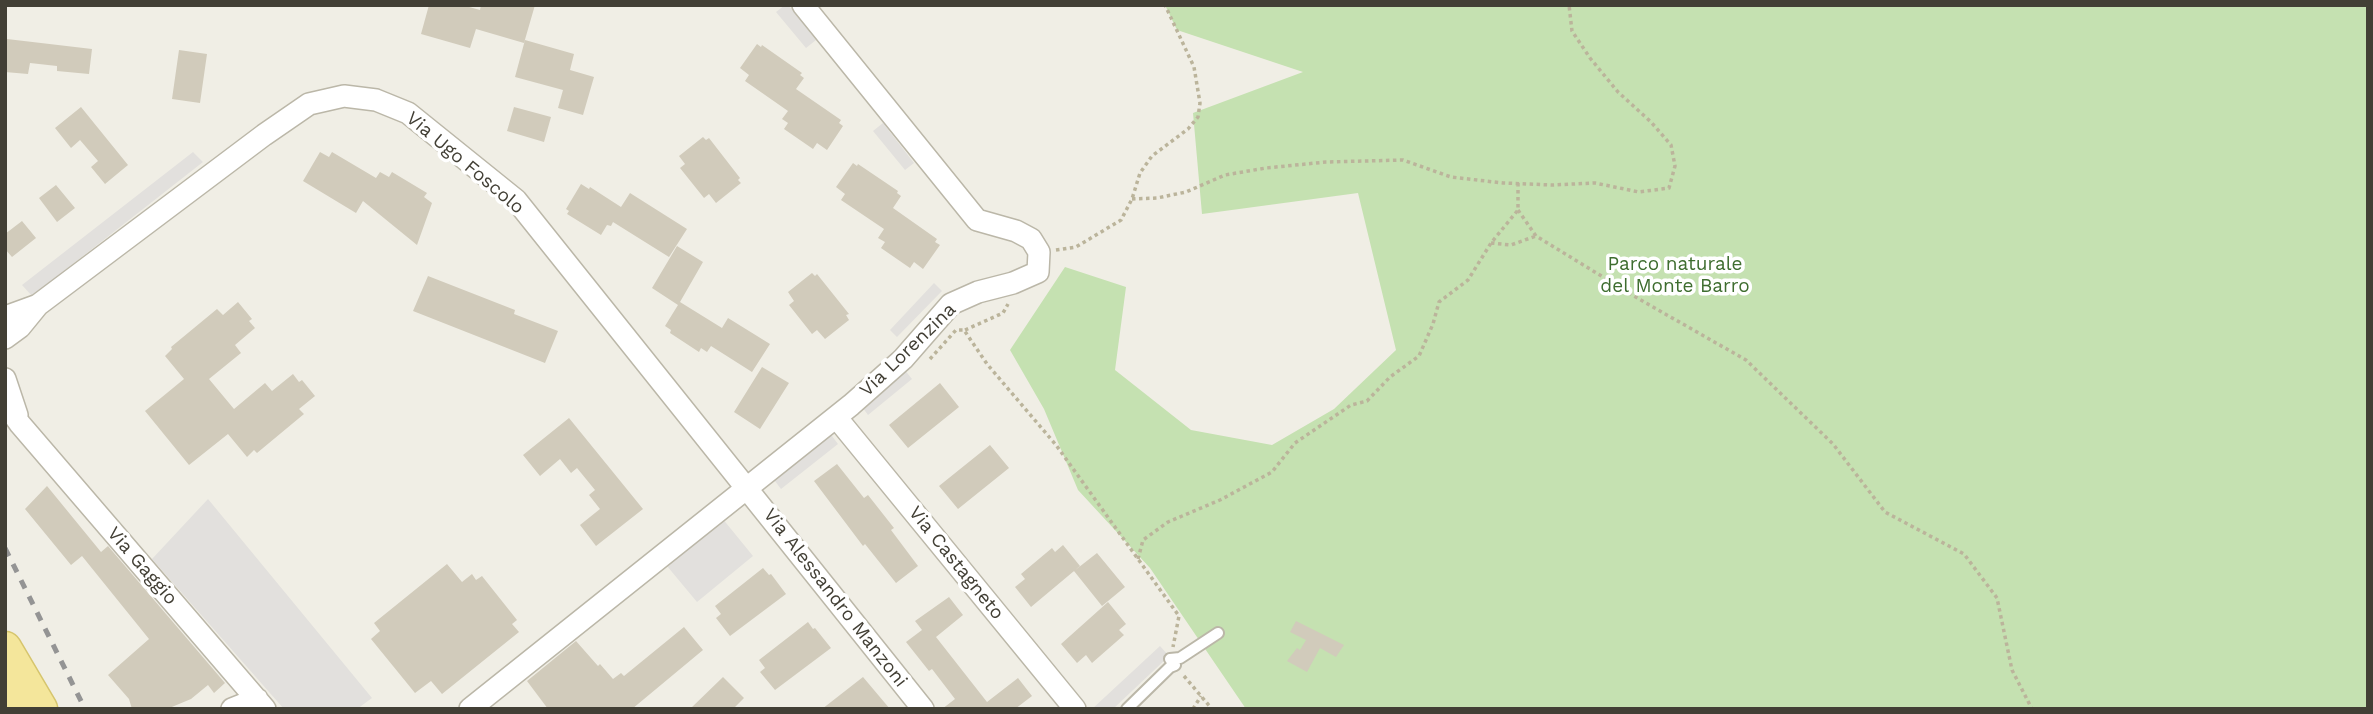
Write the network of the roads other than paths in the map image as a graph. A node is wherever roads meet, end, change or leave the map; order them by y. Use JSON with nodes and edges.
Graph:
{"nodes":[{"id":1,"x":803,"y":5,"type":"edge"},
{"id":2,"x":38,"y":305,"type":"junction"},
{"id":3,"x":5,"y":317,"type":"edge"},
{"id":4,"x":5,"y":338,"type":"edge"},
{"id":5,"x":5,"y":380,"type":"edge"},
{"id":6,"x":5,"y":403,"type":"edge"},
{"id":7,"x":836,"y":417,"type":"junction"},
{"id":8,"x":20,"y":424,"type":"junction"},
{"id":9,"x":747,"y":486,"type":"junction"},
{"id":10,"x":1218,"y":633,"type":"dead end"},
{"id":11,"x":5,"y":648,"type":"edge"},
{"id":12,"x":5,"y":692,"type":"edge"},
{"id":13,"x":261,"y":704,"type":"edge"},
{"id":14,"x":15,"y":709,"type":"edge"},
{"id":15,"x":41,"y":709,"type":"edge"},
{"id":16,"x":232,"y":709,"type":"edge"},
{"id":17,"x":470,"y":709,"type":"edge"},
{"id":18,"x":923,"y":709,"type":"edge"},
{"id":19,"x":1075,"y":709,"type":"edge"},
{"id":20,"x":1127,"y":709,"type":"edge"}],
"edges":[{"from":1,"to":7,"type":"street","name":"Via Lorenzina"},
{"from":2,"to":3,"type":"street","name":"Via Ugo Foscolo"},
{"from":2,"to":4,"type":"street","name":"Via Ugo Foscolo"},
{"from":2,"to":9,"type":"street","name":"Via Ugo Foscolo"},
{"from":5,"to":8,"type":"street","name":"Via Gaggio"},
{"from":6,"to":8,"type":"street","name":"Via Gaggio"},
{"from":7,"to":9,"type":"street","name":"Via Lorenzina"},
{"from":7,"to":19,"type":"street","name":"Via Castagneto"},
{"from":8,"to":13,"type":"street","name":"Via Gaggio"},
{"from":9,"to":17,"type":"street","name":"Via Lorenzina"},
{"from":9,"to":18,"type":"street","name":"Via Alessandro Manzoni"},
{"from":10,"to":20,"type":"lane"},
{"from":11,"to":15,"type":"main road"},
{"from":12,"to":14,"type":"main road"},
{"from":13,"to":16,"type":"street"}]}
